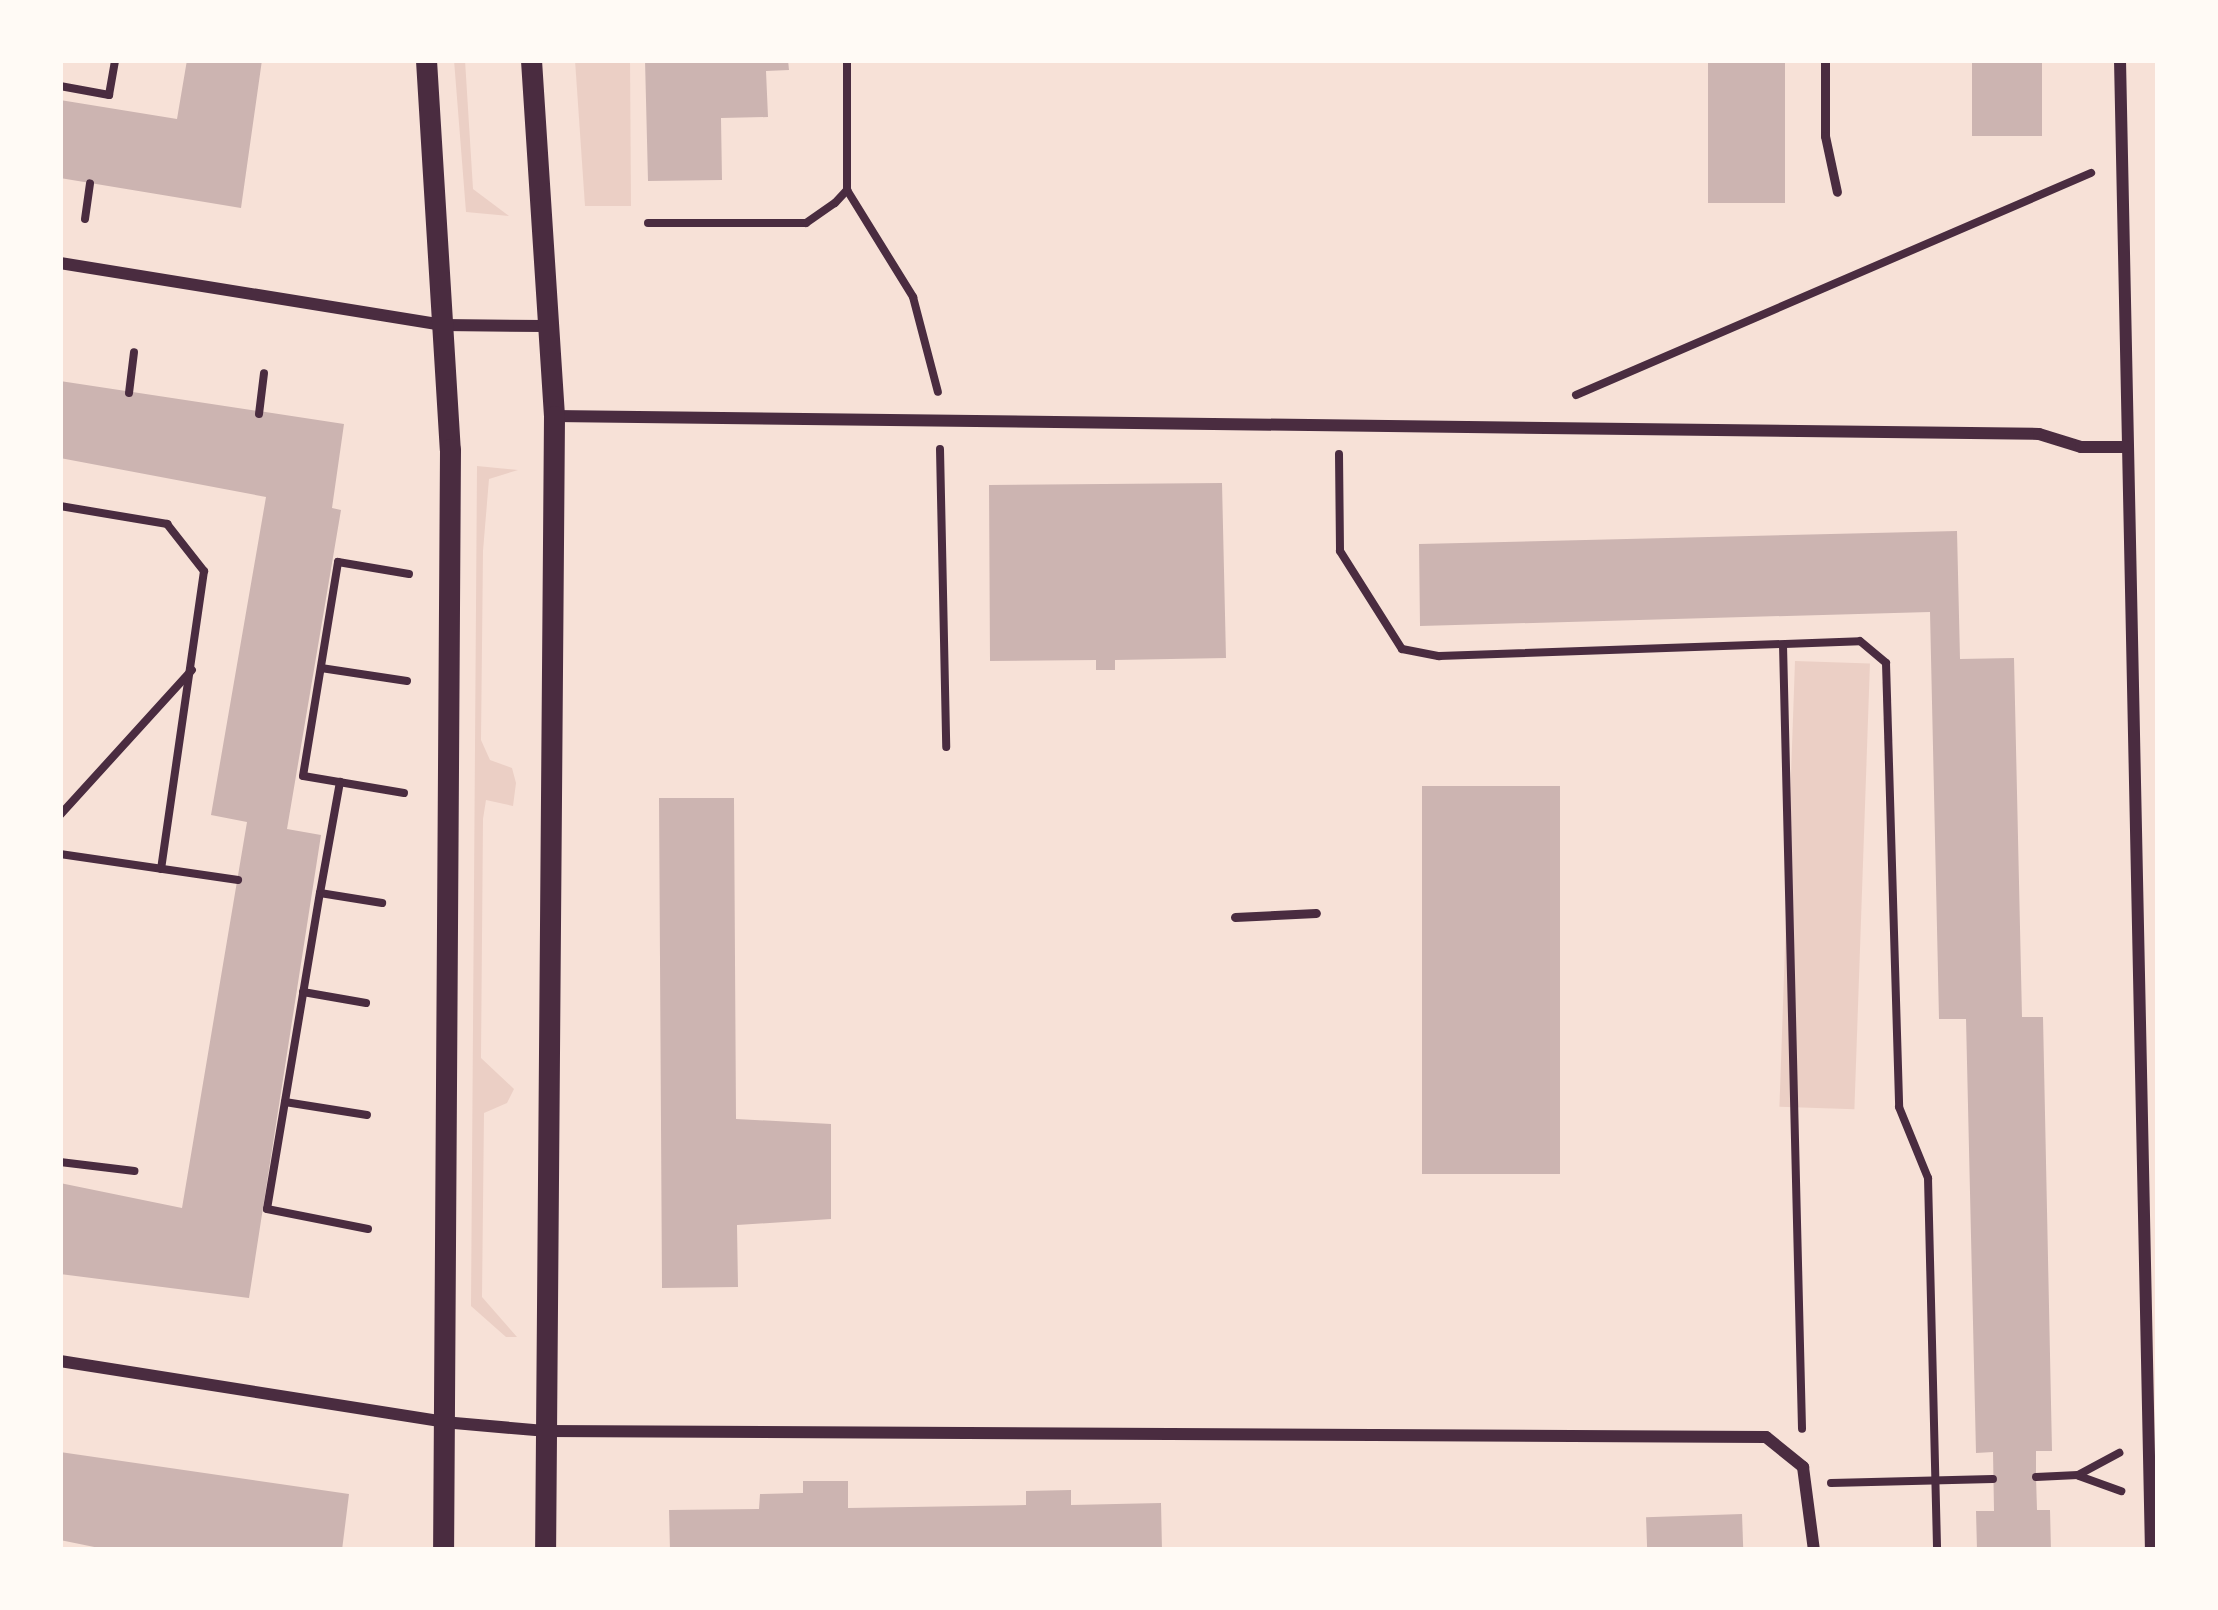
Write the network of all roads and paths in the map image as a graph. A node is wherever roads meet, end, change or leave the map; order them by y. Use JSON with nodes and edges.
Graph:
{"nodes":[{"id":1,"x":115,"y":60,"type":"edge"},
{"id":2,"x":426,"y":60,"type":"edge"},
{"id":3,"x":531,"y":60,"type":"edge"},
{"id":4,"x":847,"y":60,"type":"edge"},
{"id":5,"x":1825,"y":60,"type":"edge"},
{"id":6,"x":2120,"y":60,"type":"edge"},
{"id":7,"x":60,"y":86,"type":"edge"},
{"id":8,"x":2122,"y":167,"type":"junction"},
{"id":9,"x":90,"y":183,"type":"dead end"},
{"id":10,"x":848,"y":190,"type":"junction"},
{"id":11,"x":1837,"y":192,"type":"dead end"},
{"id":12,"x":85,"y":219,"type":"dead end"},
{"id":13,"x":648,"y":223,"type":"dead end"},
{"id":14,"x":60,"y":262,"type":"edge"},
{"id":15,"x":443,"y":325,"type":"junction"},
{"id":16,"x":545,"y":326,"type":"junction"},
{"id":17,"x":134,"y":352,"type":"dead end"},
{"id":18,"x":263,"y":373,"type":"dead end"},
{"id":19,"x":129,"y":393,"type":"dead end"},
{"id":20,"x":1556,"y":403,"type":"dead end"},
{"id":21,"x":259,"y":414,"type":"dead end"},
{"id":22,"x":554,"y":416,"type":"junction"},
{"id":23,"x":940,"y":422,"type":"junction"},
{"id":24,"x":1338,"y":429,"type":"junction"},
{"id":25,"x":2127,"y":447,"type":"junction"},
{"id":26,"x":60,"y":506,"type":"edge"},
{"id":27,"x":409,"y":574,"type":"dead end"},
{"id":28,"x":1783,"y":645,"type":"junction"},
{"id":29,"x":320,"y":668,"type":"junction"},
{"id":30,"x":192,"y":670,"type":"junction"},
{"id":31,"x":407,"y":681,"type":"dead end"},
{"id":32,"x":946,"y":747,"type":"dead end"},
{"id":33,"x":340,"y":782,"type":"junction"},
{"id":34,"x":404,"y":793,"type":"dead end"},
{"id":35,"x":60,"y":814,"type":"edge"},
{"id":36,"x":60,"y":854,"type":"edge"},
{"id":37,"x":161,"y":868,"type":"junction"},
{"id":38,"x":238,"y":880,"type":"dead end"},
{"id":39,"x":320,"y":892,"type":"junction"},
{"id":40,"x":382,"y":903,"type":"dead end"},
{"id":41,"x":1316,"y":913,"type":"dead end"},
{"id":42,"x":1235,"y":917,"type":"dead end"},
{"id":43,"x":303,"y":992,"type":"junction"},
{"id":44,"x":366,"y":1003,"type":"dead end"},
{"id":45,"x":285,"y":1102,"type":"junction"},
{"id":46,"x":368,"y":1115,"type":"dead end"},
{"id":47,"x":60,"y":1162,"type":"edge"},
{"id":48,"x":134,"y":1171,"type":"dead end"},
{"id":49,"x":2152,"y":1217,"type":"edge"},
{"id":50,"x":368,"y":1229,"type":"dead end"},
{"id":51,"x":60,"y":1361,"type":"edge"},
{"id":52,"x":442,"y":1422,"type":"junction"},
{"id":53,"x":544,"y":1431,"type":"junction"},
{"id":54,"x":2149,"y":1436,"type":"junction"},
{"id":55,"x":1803,"y":1467,"type":"junction"},
{"id":56,"x":2036,"y":1477,"type":"dead end"},
{"id":57,"x":1994,"y":1479,"type":"dead end"},
{"id":58,"x":1936,"y":1480,"type":"junction"},
{"id":59,"x":1805,"y":1484,"type":"junction"},
{"id":60,"x":443,"y":1550,"type":"edge"},
{"id":61,"x":545,"y":1550,"type":"edge"},
{"id":62,"x":1814,"y":1550,"type":"edge"},
{"id":63,"x":1937,"y":1550,"type":"edge"},
{"id":64,"x":2151,"y":1550,"type":"edge"}],
"edges":[{"from":1,"to":7,"type":"path"},
{"from":2,"to":15,"type":"street"},
{"from":3,"to":16,"type":"street"},
{"from":4,"to":10,"type":"path"},
{"from":5,"to":11,"type":"lane"},
{"from":6,"to":8,"type":"street"},
{"from":8,"to":20,"type":"path"},
{"from":8,"to":25,"type":"street"},
{"from":9,"to":12,"type":"path"},
{"from":10,"to":13,"type":"path"},
{"from":10,"to":23,"type":"path"},
{"from":14,"to":15,"type":"street"},
{"from":15,"to":16,"type":"street"},
{"from":15,"to":52,"type":"street"},
{"from":16,"to":22,"type":"street"},
{"from":17,"to":19,"type":"path"},
{"from":18,"to":21,"type":"path"},
{"from":22,"to":23,"type":"street"},
{"from":22,"to":53,"type":"street"},
{"from":23,"to":24,"type":"street"},
{"from":23,"to":32,"type":"path"},
{"from":24,"to":25,"type":"street"},
{"from":24,"to":28,"type":"path"},
{"from":25,"to":49,"type":"street"},
{"from":26,"to":30,"type":"path"},
{"from":27,"to":29,"type":"path"},
{"from":28,"to":55,"type":"path"},
{"from":28,"to":58,"type":"path"},
{"from":29,"to":31,"type":"path"},
{"from":29,"to":33,"type":"path"},
{"from":30,"to":35,"type":"path"},
{"from":30,"to":37,"type":"path"},
{"from":33,"to":34,"type":"path"},
{"from":33,"to":39,"type":"path"},
{"from":36,"to":37,"type":"path"},
{"from":37,"to":38,"type":"path"},
{"from":39,"to":40,"type":"path"},
{"from":39,"to":43,"type":"path"},
{"from":41,"to":42,"type":"lane"},
{"from":43,"to":44,"type":"path"},
{"from":43,"to":45,"type":"path"},
{"from":45,"to":46,"type":"path"},
{"from":45,"to":50,"type":"path"},
{"from":47,"to":48,"type":"path"},
{"from":49,"to":54,"type":"street"},
{"from":51,"to":52,"type":"street"},
{"from":52,"to":53,"type":"street"},
{"from":52,"to":60,"type":"street"},
{"from":53,"to":55,"type":"street"},
{"from":53,"to":61,"type":"street"},
{"from":54,"to":56,"type":"path"},
{"from":54,"to":64,"type":"street"},
{"from":55,"to":59,"type":"street"},
{"from":57,"to":58,"type":"path"},
{"from":58,"to":59,"type":"path"},
{"from":58,"to":63,"type":"path"},
{"from":59,"to":62,"type":"street"}]}
